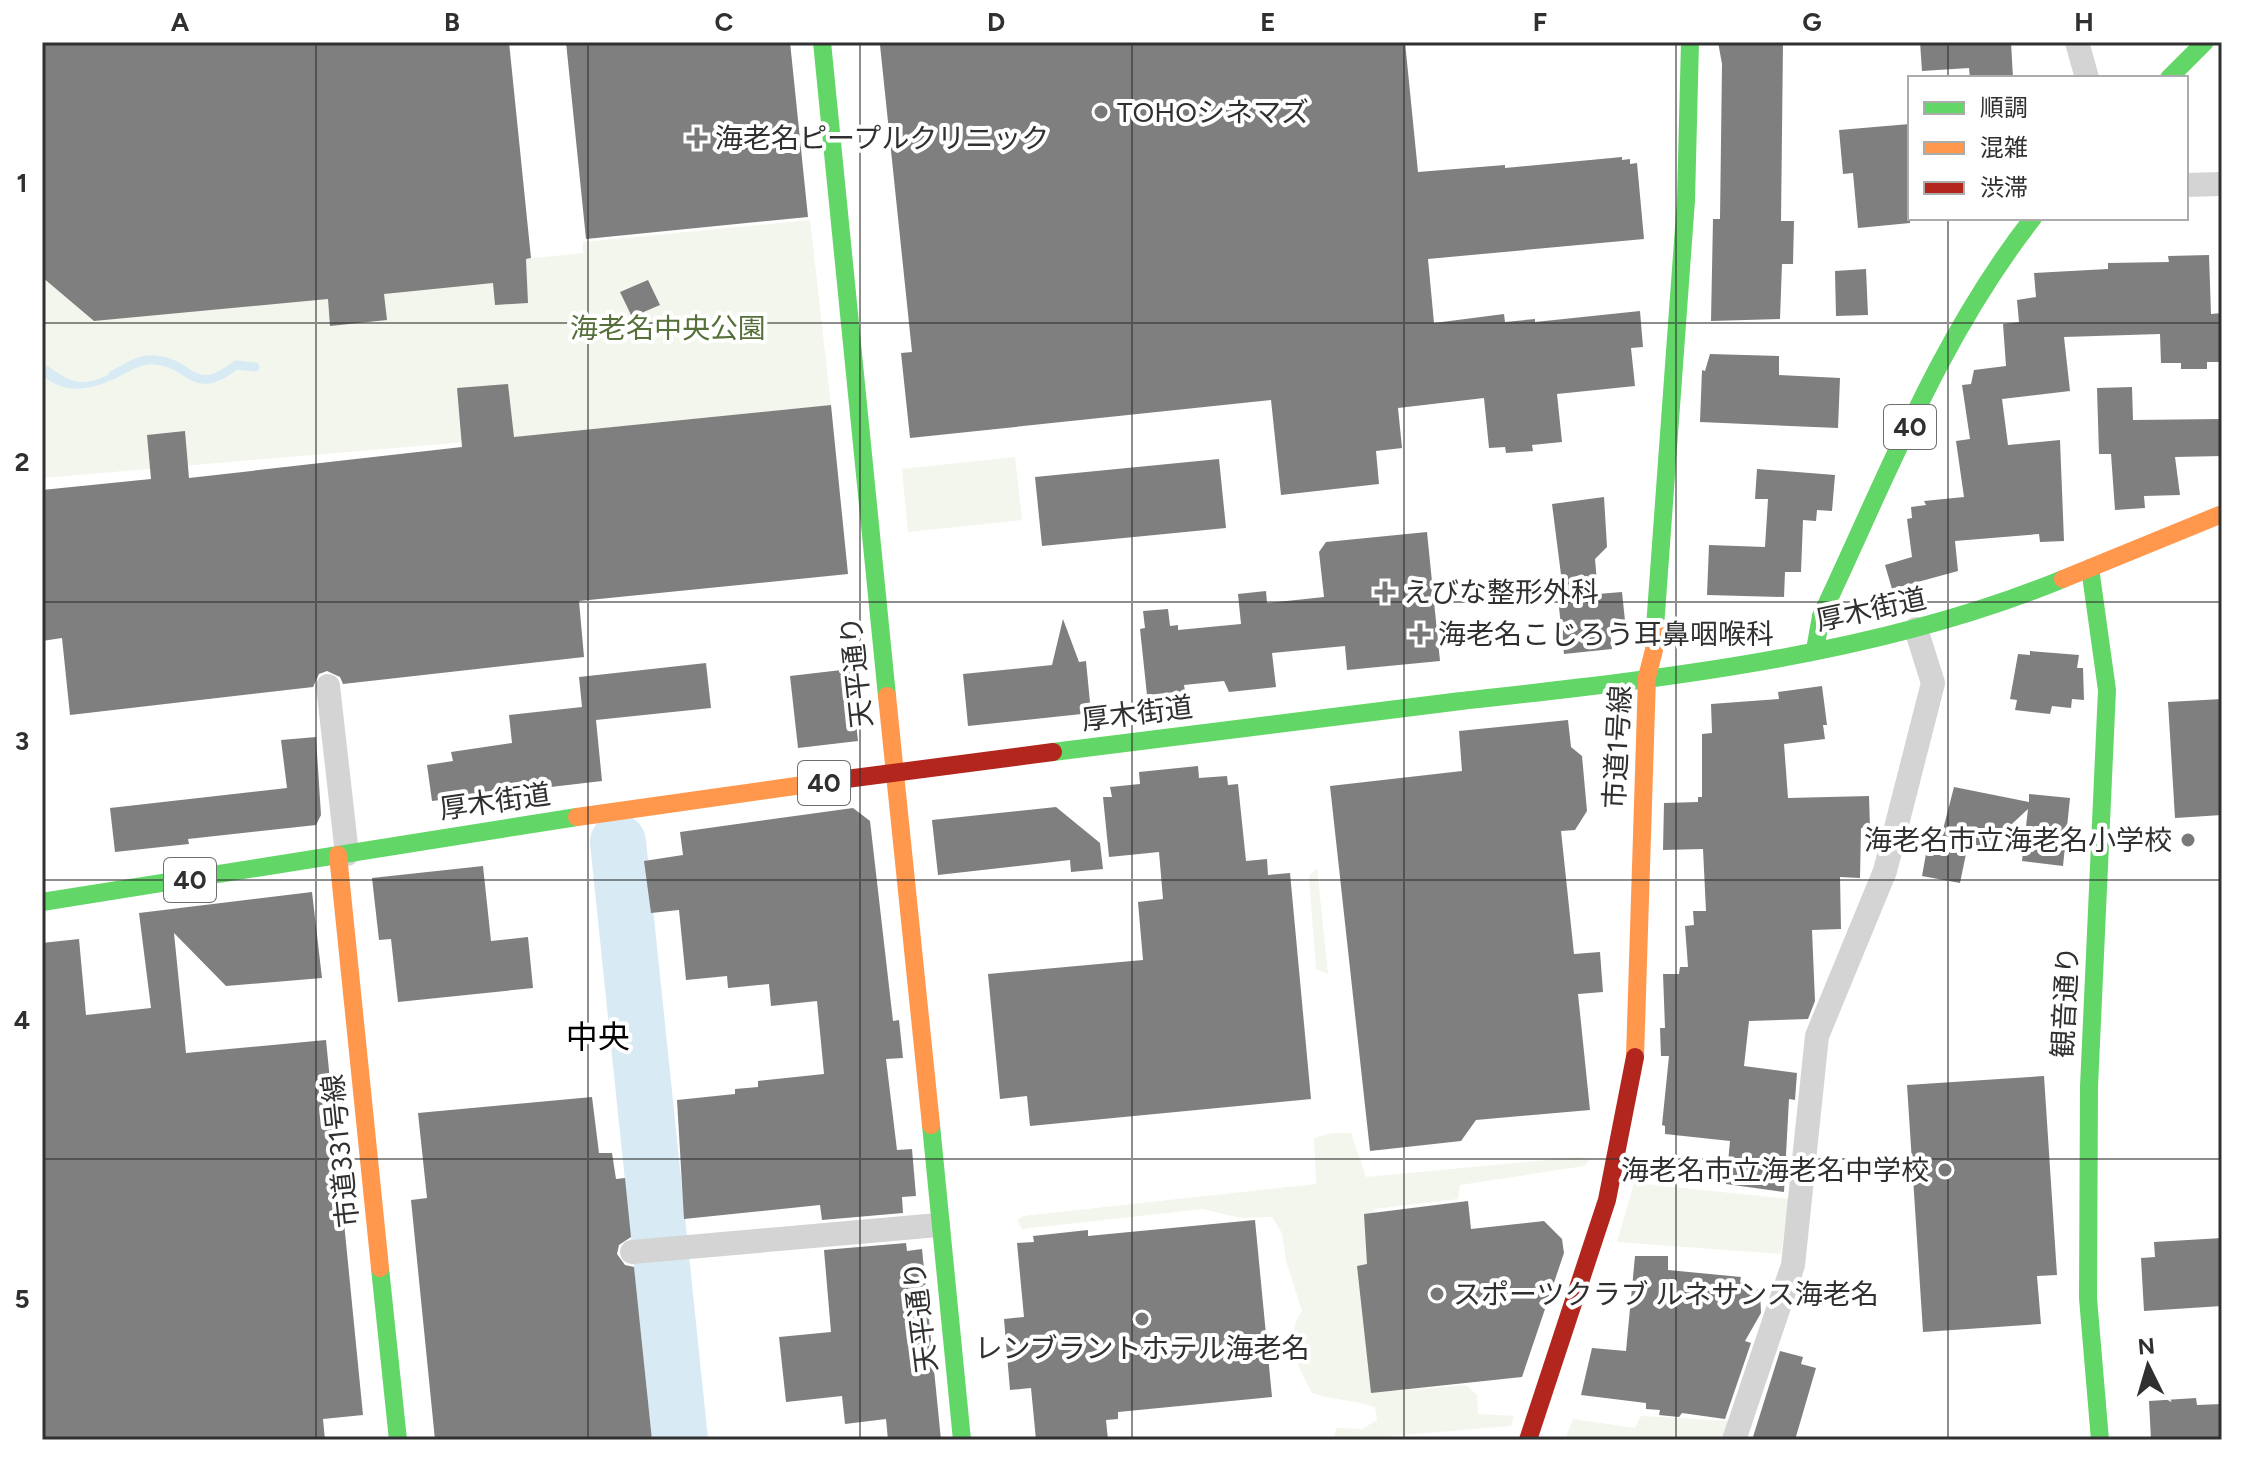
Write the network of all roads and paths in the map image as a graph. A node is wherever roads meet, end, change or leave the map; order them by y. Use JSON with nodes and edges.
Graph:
{"nodes":[{"id":1,"x":822,"y":42,"type":"edge"},
{"id":2,"x":1690,"y":42,"type":"edge"},
{"id":3,"x":2077,"y":42,"type":"edge"},
{"id":4,"x":2205,"y":42,"type":"edge"},
{"id":5,"x":2086,"y":76,"type":"edge"},
{"id":6,"x":2171,"y":76,"type":"edge"},
{"id":7,"x":2222,"y":184,"type":"edge"},
{"id":8,"x":2188,"y":185,"type":"edge"},
{"id":9,"x":2031,"y":220,"type":"edge"},
{"id":10,"x":2222,"y":514,"type":"edge"},
{"id":11,"x":2090,"y":568,"type":"junction"},
{"id":12,"x":1916,"y":629,"type":"junction"},
{"id":13,"x":1815,"y":650,"type":"junction"},
{"id":14,"x":1647,"y":677,"type":"junction"},
{"id":15,"x":329,"y":694,"type":"dead end"},
{"id":16,"x":894,"y":773,"type":"junction"},
{"id":17,"x":342,"y":854,"type":"junction"},
{"id":18,"x":42,"y":902,"type":"edge"},
{"id":19,"x":938,"y":1225,"type":"junction"},
{"id":20,"x":642,"y":1251,"type":"dead end"},
{"id":21,"x":398,"y":1440,"type":"edge"},
{"id":22,"x":962,"y":1440,"type":"edge"},
{"id":23,"x":1528,"y":1440,"type":"edge"},
{"id":24,"x":1734,"y":1440,"type":"edge"},
{"id":25,"x":2100,"y":1440,"type":"edge"}],
"edges":[{"from":1,"to":16,"type":"main road","name":"天平通り"},
{"from":2,"to":14,"type":"main road","name":"市道1号線"},
{"from":3,"to":5,"type":"street"},
{"from":4,"to":6,"type":"main road"},
{"from":7,"to":8,"type":"street"},
{"from":9,"to":13,"type":"main road","number":"40"},
{"from":10,"to":11,"type":"main road","name":"厚木街道","number":"40"},
{"from":11,"to":12,"type":"main road","name":"厚木街道","number":"40"},
{"from":11,"to":25,"type":"main road","name":"観音通り"},
{"from":12,"to":13,"type":"main road","name":"厚木街道","number":"40"},
{"from":12,"to":24,"type":"street"},
{"from":13,"to":14,"type":"main road","name":"厚木街道","number":"40"},
{"from":14,"to":16,"type":"main road","name":"厚木街道","number":"40"},
{"from":14,"to":23,"type":"main road","name":"市道1号線"},
{"from":15,"to":17,"type":"street"},
{"from":16,"to":17,"type":"main road","name":"厚木街道","number":"40"},
{"from":16,"to":19,"type":"main road","name":"天平通り"},
{"from":17,"to":18,"type":"main road","name":"厚木街道","number":"40"},
{"from":17,"to":21,"type":"main road","name":"市道331号線"},
{"from":19,"to":20,"type":"street"},
{"from":19,"to":22,"type":"main road","name":"天平通り"}]}
